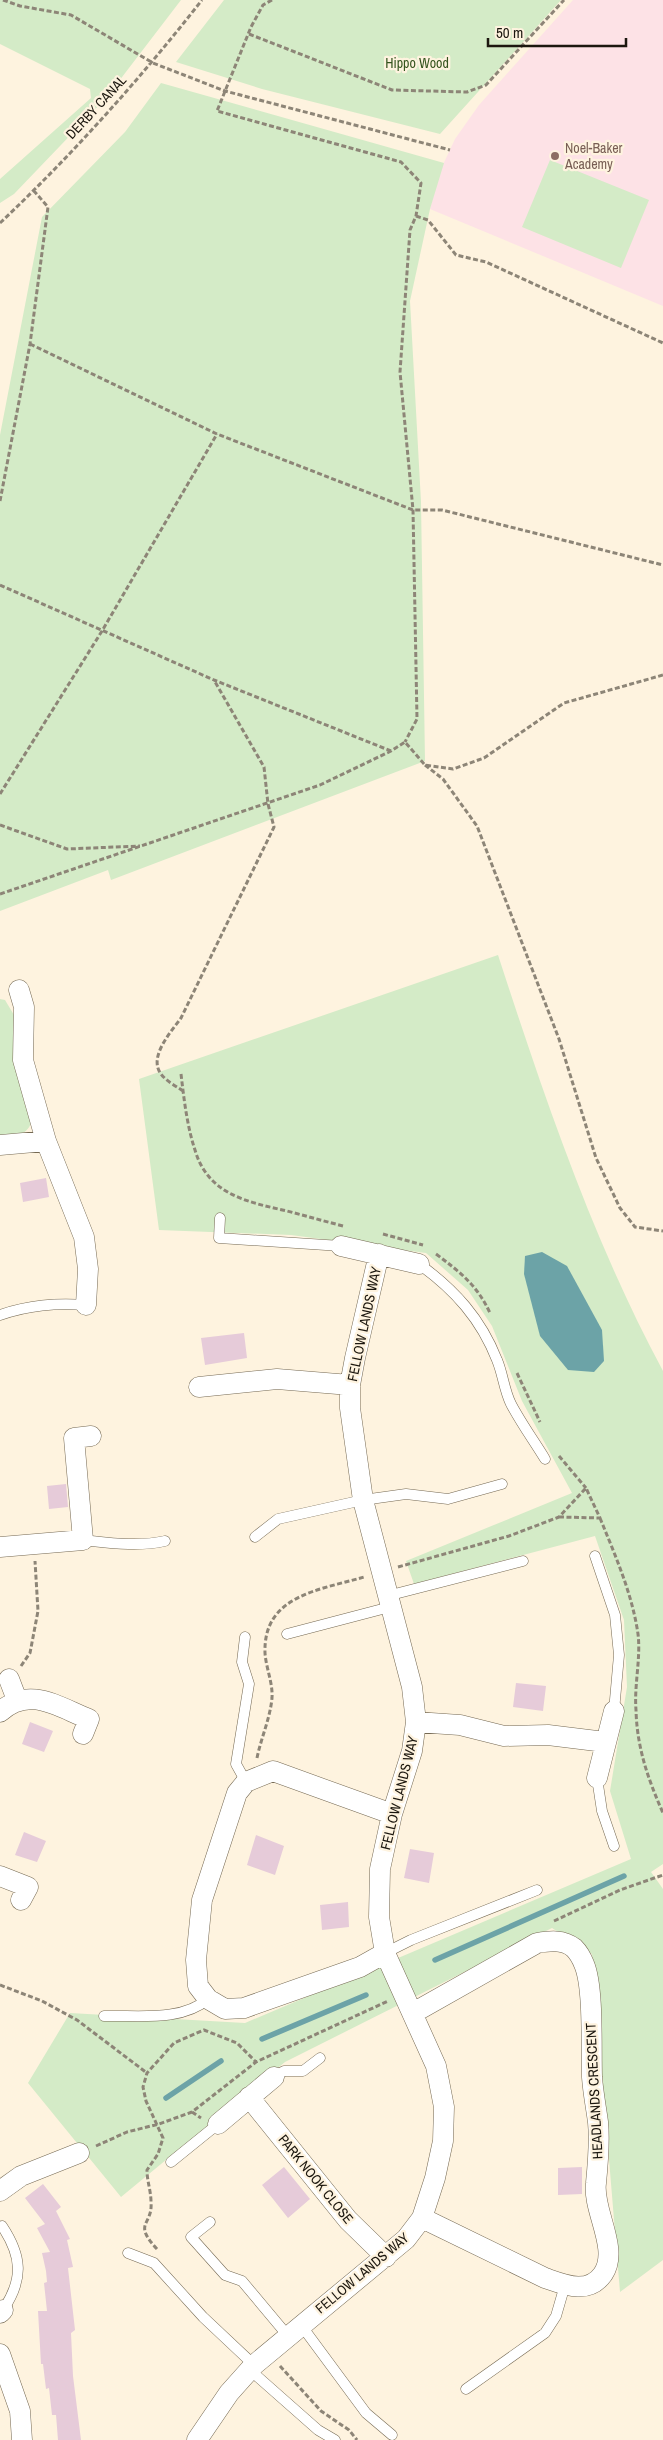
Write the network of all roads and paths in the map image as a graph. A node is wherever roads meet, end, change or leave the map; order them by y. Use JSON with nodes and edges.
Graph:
{"nodes":[{"id":1,"x":3,"y":0,"type":"edge"},
{"id":2,"x":202,"y":0,"type":"edge"},
{"id":3,"x":267,"y":0,"type":"edge"},
{"id":4,"x":272,"y":0,"type":"edge"},
{"id":5,"x":564,"y":0,"type":"edge"},
{"id":6,"x":263,"y":5,"type":"junction"},
{"id":7,"x":249,"y":34,"type":"junction"},
{"id":8,"x":153,"y":63,"type":"junction"},
{"id":9,"x":225,"y":91,"type":"junction"},
{"id":10,"x":450,"y":150,"type":"dead end"},
{"id":11,"x":34,"y":191,"type":"junction"},
{"id":12,"x":416,"y":216,"type":"junction"},
{"id":13,"x":0,"y":224,"type":"edge"},
{"id":14,"x":663,"y":342,"type":"edge"},
{"id":15,"x":30,"y":344,"type":"junction"},
{"id":16,"x":217,"y":434,"type":"junction"},
{"id":17,"x":0,"y":501,"type":"edge"},
{"id":18,"x":413,"y":510,"type":"junction"},
{"id":19,"x":663,"y":565,"type":"edge"},
{"id":20,"x":0,"y":586,"type":"edge"},
{"id":21,"x":102,"y":631,"type":"junction"},
{"id":22,"x":663,"y":675,"type":"edge"},
{"id":23,"x":214,"y":680,"type":"junction"},
{"id":24,"x":405,"y":742,"type":"junction"},
{"id":25,"x":392,"y":751,"type":"junction"},
{"id":26,"x":425,"y":765,"type":"junction"},
{"id":27,"x":0,"y":794,"type":"edge"},
{"id":28,"x":268,"y":804,"type":"junction"},
{"id":29,"x":0,"y":825,"type":"edge"},
{"id":30,"x":144,"y":846,"type":"junction"},
{"id":31,"x":0,"y":894,"type":"edge"},
{"id":32,"x":19,"y":990,"type":"dead end"},
{"id":33,"x":184,"y":1091,"type":"dead end"},
{"id":34,"x":46,"y":1141,"type":"junction"},
{"id":35,"x":0,"y":1145,"type":"edge"},
{"id":36,"x":220,"y":1218,"type":"dead end"},
{"id":37,"x":663,"y":1231,"type":"edge"},
{"id":38,"x":341,"y":1246,"type":"joint"},
{"id":39,"x":379,"y":1254,"type":"junction"},
{"id":40,"x":419,"y":1264,"type":"joint"},
{"id":41,"x":86,"y":1305,"type":"joint"},
{"id":42,"x":0,"y":1315,"type":"edge"},
{"id":43,"x":350,"y":1385,"type":"junction"},
{"id":44,"x":199,"y":1387,"type":"dead end"},
{"id":45,"x":90,"y":1436,"type":"dead end"},
{"id":46,"x":545,"y":1459,"type":"dead end"},
{"id":47,"x":502,"y":1484,"type":"dead end"},
{"id":48,"x":363,"y":1500,"type":"junction"},
{"id":49,"x":559,"y":1517,"type":"junction"},
{"id":50,"x":255,"y":1537,"type":"dead end"},
{"id":51,"x":83,"y":1540,"type":"junction"},
{"id":52,"x":166,"y":1541,"type":"dead end"},
{"id":53,"x":34,"y":1546,"type":"junction"},
{"id":54,"x":0,"y":1547,"type":"edge"},
{"id":55,"x":594,"y":1556,"type":"dead end"},
{"id":56,"x":523,"y":1561,"type":"dead end"},
{"id":57,"x":380,"y":1572,"type":"junction"},
{"id":58,"x":389,"y":1602,"type":"junction"},
{"id":59,"x":287,"y":1634,"type":"dead end"},
{"id":60,"x":245,"y":1638,"type":"dead end"},
{"id":61,"x":9,"y":1678,"type":"joint"},
{"id":62,"x":17,"y":1700,"type":"junction"},
{"id":63,"x":614,"y":1711,"type":"joint"},
{"id":64,"x":0,"y":1712,"type":"edge"},
{"id":65,"x":416,"y":1722,"type":"junction"},
{"id":66,"x":83,"y":1734,"type":"dead end"},
{"id":67,"x":605,"y":1742,"type":"junction"},
{"id":68,"x":646,"y":1777,"type":"dead end"},
{"id":69,"x":597,"y":1778,"type":"joint"},
{"id":70,"x":253,"y":1779,"type":"junction"},
{"id":71,"x":663,"y":1813,"type":"edge"},
{"id":72,"x":392,"y":1814,"type":"junction"},
{"id":73,"x":614,"y":1846,"type":"dead end"},
{"id":74,"x":0,"y":1876,"type":"edge"},
{"id":75,"x":537,"y":1890,"type":"dead end"},
{"id":76,"x":21,"y":1900,"type":"dead end"},
{"id":77,"x":385,"y":1953,"type":"junction"},
{"id":78,"x":0,"y":1985,"type":"edge"},
{"id":79,"x":403,"y":1995,"type":"junction"},
{"id":80,"x":208,"y":1999,"type":"junction"},
{"id":81,"x":413,"y":2013,"type":"junction"},
{"id":82,"x":104,"y":2016,"type":"dead end"},
{"id":83,"x":320,"y":2058,"type":"dead end"},
{"id":84,"x":256,"y":2062,"type":"junction"},
{"id":85,"x":148,"y":2073,"type":"junction"},
{"id":86,"x":274,"y":2078,"type":"joint"},
{"id":87,"x":249,"y":2097,"type":"junction"},
{"id":88,"x":159,"y":2124,"type":"junction"},
{"id":89,"x":218,"y":2124,"type":"joint"},
{"id":90,"x":79,"y":2153,"type":"joint"},
{"id":91,"x":171,"y":2162,"type":"dead end"},
{"id":92,"x":0,"y":2191,"type":"edge"},
{"id":93,"x":422,"y":2218,"type":"junction"},
{"id":94,"x":210,"y":2222,"type":"dead end"},
{"id":95,"x":2,"y":2226,"type":"dead end"},
{"id":96,"x":128,"y":2253,"type":"dead end"},
{"id":97,"x":163,"y":2254,"type":"dead end"},
{"id":98,"x":386,"y":2258,"type":"junction"},
{"id":99,"x":565,"y":2285,"type":"junction"},
{"id":100,"x":1,"y":2312,"type":"edge"},
{"id":101,"x":294,"y":2331,"type":"junction"},
{"id":102,"x":0,"y":2354,"type":"edge"},
{"id":103,"x":257,"y":2363,"type":"junction"},
{"id":104,"x":466,"y":2389,"type":"dead end"},
{"id":105,"x":392,"y":2435,"type":"dead end"},
{"id":106,"x":22,"y":2440,"type":"edge"},
{"id":107,"x":197,"y":2440,"type":"edge"},
{"id":108,"x":336,"y":2440,"type":"edge"},
{"id":109,"x":356,"y":2440,"type":"edge"}],
"edges":[{"from":1,"to":8,"type":"path"},
{"from":2,"to":8,"type":"path","name":"DERBY CANAL"},
{"from":3,"to":6,"type":"path"},
{"from":4,"to":6,"type":"path"},
{"from":5,"to":7,"type":"path"},
{"from":6,"to":7,"type":"path"},
{"from":7,"to":9,"type":"path"},
{"from":8,"to":9,"type":"path"},
{"from":8,"to":11,"type":"path","name":"DERBY CANAL"},
{"from":9,"to":10,"type":"path"},
{"from":9,"to":12,"type":"path"},
{"from":11,"to":13,"type":"path","name":"DERBY CANAL"},
{"from":11,"to":15,"type":"path"},
{"from":12,"to":14,"type":"path"},
{"from":12,"to":18,"type":"path"},
{"from":15,"to":16,"type":"path"},
{"from":15,"to":17,"type":"path"},
{"from":16,"to":18,"type":"path"},
{"from":16,"to":21,"type":"path"},
{"from":18,"to":19,"type":"path"},
{"from":18,"to":24,"type":"path"},
{"from":20,"to":21,"type":"path"},
{"from":21,"to":23,"type":"path"},
{"from":21,"to":27,"type":"path"},
{"from":22,"to":26,"type":"path"},
{"from":23,"to":25,"type":"path"},
{"from":23,"to":28,"type":"path"},
{"from":24,"to":25,"type":"path"},
{"from":24,"to":26,"type":"path"},
{"from":25,"to":28,"type":"path"},
{"from":26,"to":37,"type":"path"},
{"from":28,"to":30,"type":"path"},
{"from":28,"to":33,"type":"path"},
{"from":29,"to":30,"type":"path"},
{"from":30,"to":31,"type":"path"},
{"from":32,"to":34,"type":"street"},
{"from":34,"to":35,"type":"street"},
{"from":34,"to":41,"type":"street"},
{"from":36,"to":38,"type":"lane"},
{"from":38,"to":39,"type":"street"},
{"from":39,"to":40,"type":"street"},
{"from":39,"to":43,"type":"street","name":"FELLOW LANDS WAY"},
{"from":40,"to":46,"type":"lane"},
{"from":41,"to":42,"type":"lane"},
{"from":43,"to":44,"type":"street"},
{"from":43,"to":48,"type":"street","name":"FELLOW LANDS WAY"},
{"from":45,"to":51,"type":"street"},
{"from":47,"to":48,"type":"lane"},
{"from":48,"to":50,"type":"lane"},
{"from":48,"to":57,"type":"street","name":"FELLOW LANDS WAY"},
{"from":49,"to":49,"type":"path"},
{"from":49,"to":57,"type":"path"},
{"from":51,"to":52,"type":"lane"},
{"from":51,"to":53,"type":"street"},
{"from":53,"to":54,"type":"street"},
{"from":53,"to":61,"type":"path"},
{"from":55,"to":63,"type":"lane"},
{"from":56,"to":58,"type":"lane"},
{"from":57,"to":58,"type":"street","name":"FELLOW LANDS WAY"},
{"from":57,"to":70,"type":"path"},
{"from":58,"to":59,"type":"lane"},
{"from":58,"to":65,"type":"street","name":"FELLOW LANDS WAY"},
{"from":60,"to":70,"type":"lane"},
{"from":61,"to":62,"type":"street"},
{"from":62,"to":64,"type":"street"},
{"from":62,"to":66,"type":"street"},
{"from":63,"to":67,"type":"street"},
{"from":65,"to":67,"type":"street"},
{"from":65,"to":72,"type":"street","name":"FELLOW LANDS WAY"},
{"from":67,"to":69,"type":"street"},
{"from":68,"to":71,"type":"path"},
{"from":69,"to":73,"type":"lane"},
{"from":70,"to":72,"type":"street"},
{"from":70,"to":80,"type":"street"},
{"from":72,"to":77,"type":"street","name":"FELLOW LANDS WAY"},
{"from":74,"to":76,"type":"street"},
{"from":75,"to":77,"type":"lane"},
{"from":77,"to":79,"type":"street","name":"FELLOW LANDS WAY"},
{"from":77,"to":80,"type":"street"},
{"from":78,"to":85,"type":"path"},
{"from":79,"to":81,"type":"street","name":"FELLOW LANDS WAY"},
{"from":79,"to":84,"type":"path"},
{"from":80,"to":82,"type":"lane"},
{"from":81,"to":93,"type":"street","name":"FELLOW LANDS WAY"},
{"from":81,"to":99,"type":"street","name":"HEADLANDS CRESCENT"},
{"from":83,"to":86,"type":"lane"},
{"from":84,"to":85,"type":"path"},
{"from":84,"to":88,"type":"path"},
{"from":85,"to":88,"type":"path"},
{"from":86,"to":87,"type":"street"},
{"from":87,"to":89,"type":"street"},
{"from":87,"to":98,"type":"street","name":"PARK NOOK CLOSE"},
{"from":88,"to":90,"type":"path"},
{"from":88,"to":97,"type":"path"},
{"from":89,"to":91,"type":"lane"},
{"from":90,"to":92,"type":"street"},
{"from":93,"to":98,"type":"street","name":"FELLOW LANDS WAY"},
{"from":93,"to":99,"type":"street","name":"HEADLANDS CRESCENT"},
{"from":94,"to":101,"type":"lane"},
{"from":95,"to":100,"type":"lane"},
{"from":96,"to":103,"type":"lane"},
{"from":98,"to":101,"type":"street","name":"FELLOW LANDS WAY"},
{"from":99,"to":104,"type":"lane"},
{"from":101,"to":103,"type":"street","name":"FELLOW LANDS WAY"},
{"from":101,"to":105,"type":"lane"},
{"from":102,"to":106,"type":"street"},
{"from":103,"to":107,"type":"street","name":"FELLOW LANDS WAY"},
{"from":103,"to":108,"type":"lane"},
{"from":103,"to":109,"type":"path"}]}
